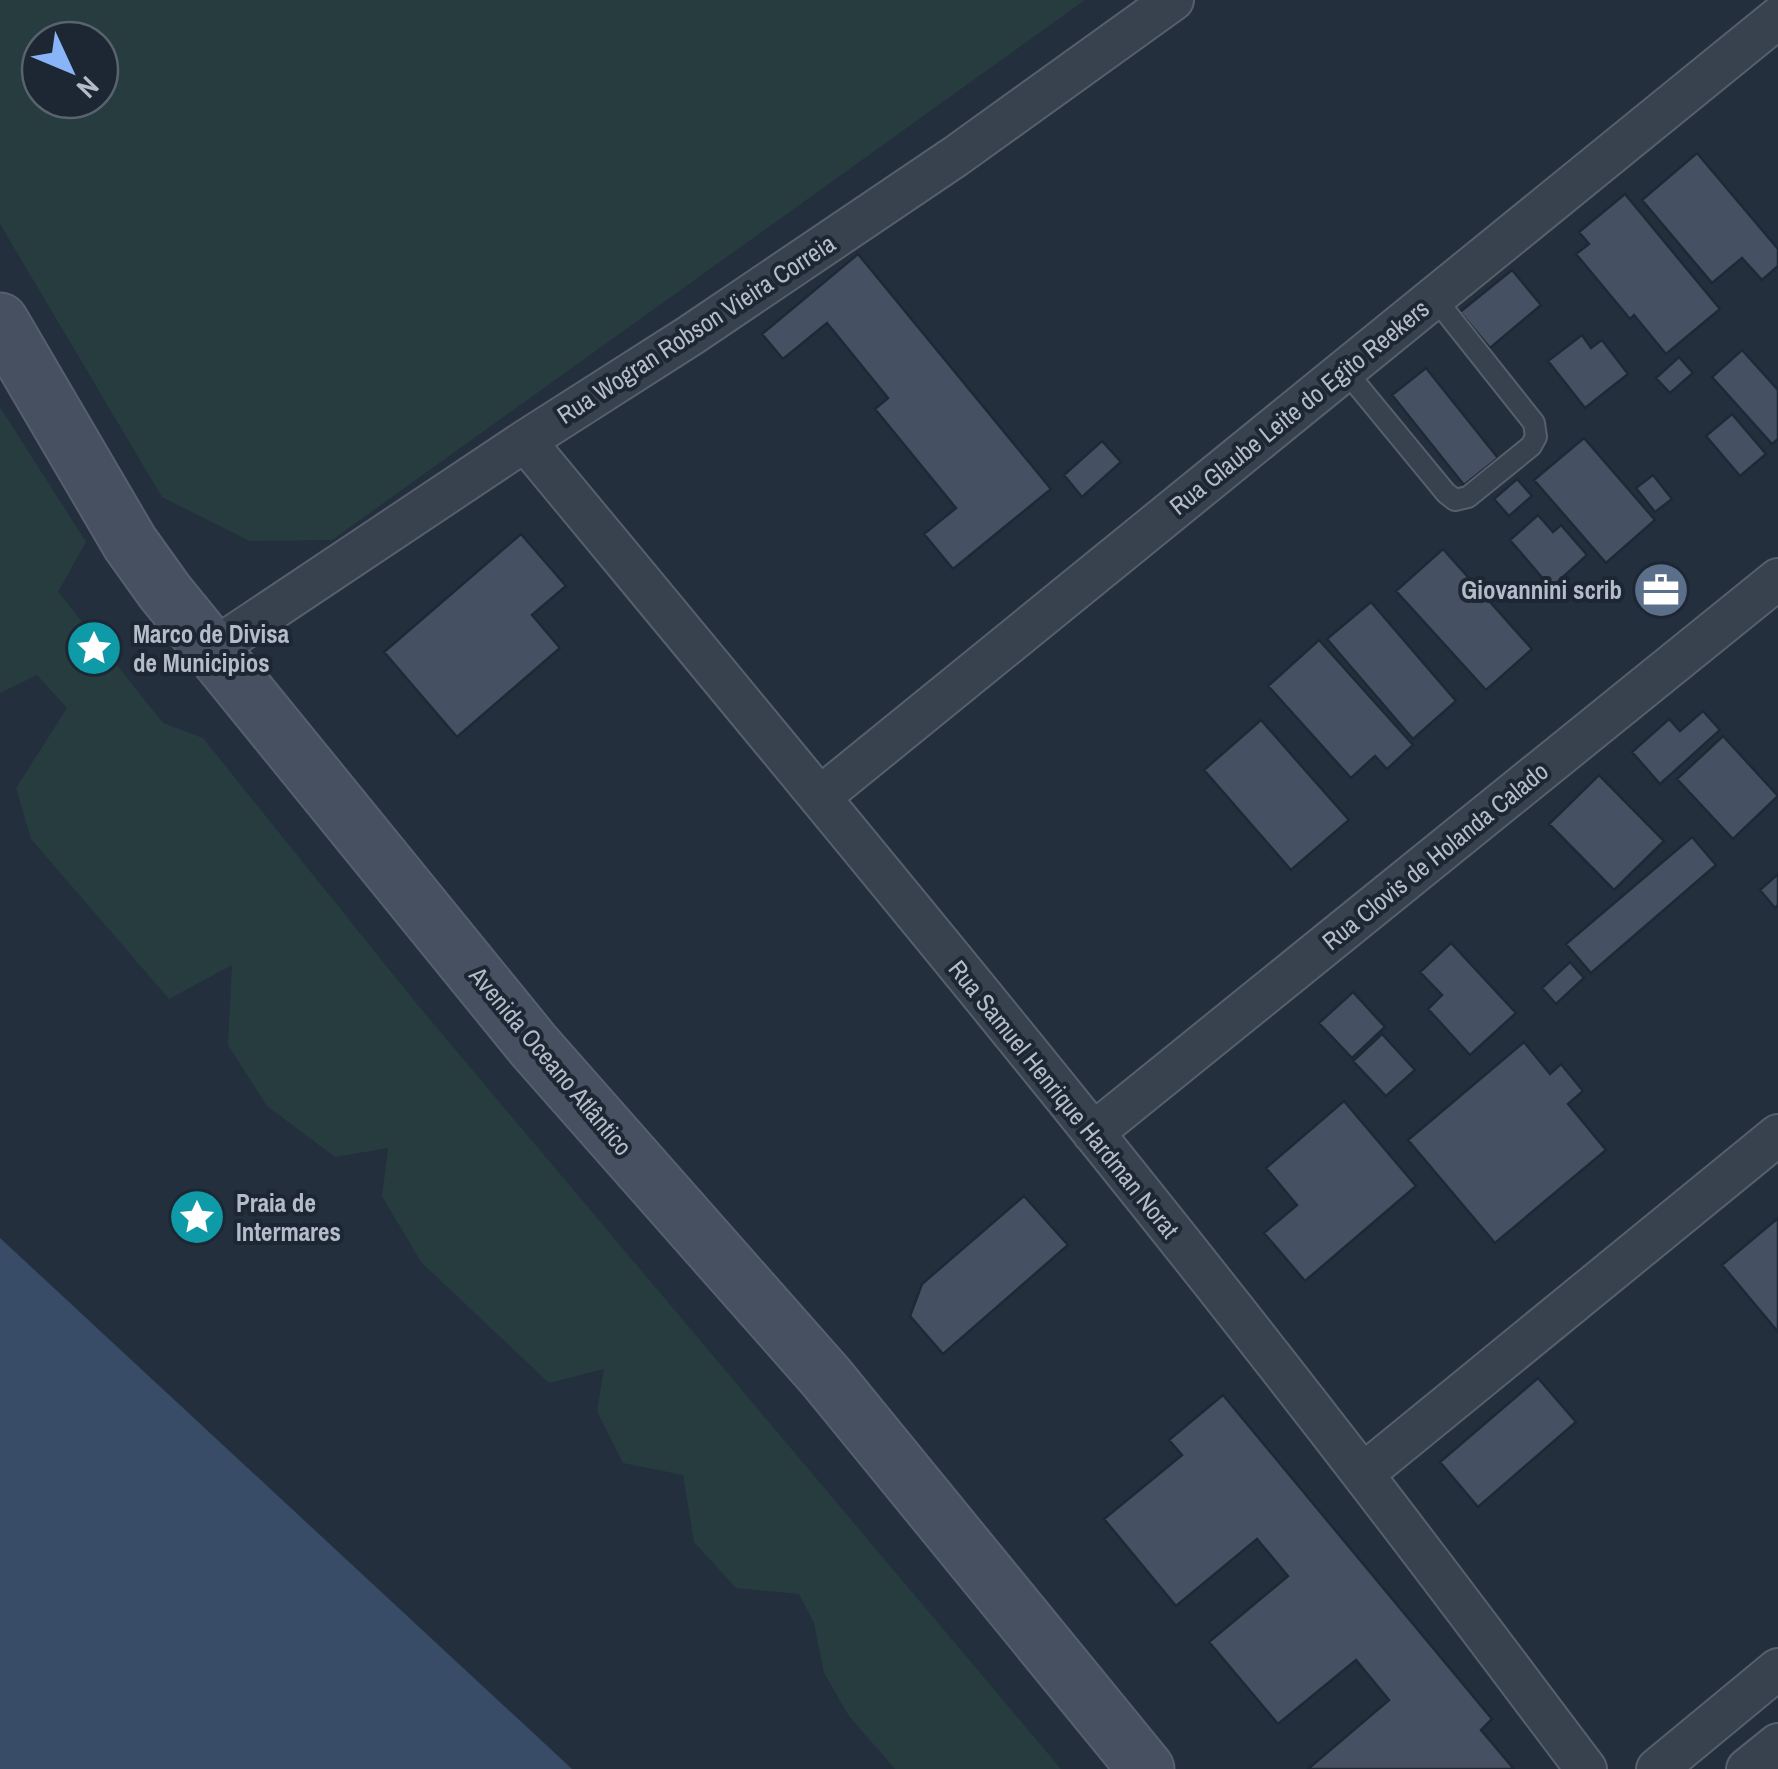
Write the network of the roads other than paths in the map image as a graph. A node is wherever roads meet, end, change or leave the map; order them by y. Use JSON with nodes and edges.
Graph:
{"nodes":[{"id":1,"x":1174,"y":0,"type":"edge"},
{"id":2,"x":1778,"y":18,"type":"edge"},
{"id":3,"x":1434,"y":297,"type":"junction"},
{"id":4,"x":0,"y":321,"type":"edge"},
{"id":5,"x":1344,"y":369,"type":"junction"},
{"id":6,"x":524,"y":442,"type":"junction"},
{"id":7,"x":1778,"y":579,"type":"edge"},
{"id":8,"x":212,"y":650,"type":"junction"},
{"id":9,"x":820,"y":798,"type":"junction"},
{"id":10,"x":1092,"y":1133,"type":"junction"},
{"id":11,"x":1778,"y":1136,"type":"edge"},
{"id":12,"x":1363,"y":1474,"type":"junction"},
{"id":13,"x":1778,"y":1669,"type":"edge"},
{"id":14,"x":1778,"y":1744,"type":"edge"},
{"id":15,"x":1146,"y":1769,"type":"edge"},
{"id":16,"x":1586,"y":1769,"type":"edge"},
{"id":17,"x":1657,"y":1769,"type":"edge"},
{"id":18,"x":1747,"y":1769,"type":"edge"}],
"edges":[{"from":1,"to":6,"type":"street","name":"Rua Wogran Robson Vieira Correia"},
{"from":2,"to":3,"type":"street","name":"Rua Glaube Leite do Egito Reekers"},
{"from":3,"to":5,"type":"street","name":"Rua Glaube Leite do Egito Reekers"},
{"from":3,"to":5,"type":"lane"},
{"from":4,"to":8,"type":"main road","name":"Avenida Oceano Atlântico"},
{"from":5,"to":9,"type":"street","name":"Rua Glaube Leite do Egito Reekers"},
{"from":6,"to":8,"type":"street","name":"Rua Wogran Robson Vieira Correia"},
{"from":6,"to":9,"type":"street","name":"Rua Samuel Henrique Hardman Norat"},
{"from":7,"to":10,"type":"street","name":"Rua Clovis de Holanda Calado"},
{"from":8,"to":15,"type":"main road","name":"Avenida Oceano Atlântico"},
{"from":9,"to":10,"type":"street","name":"Rua Samuel Henrique Hardman Norat"},
{"from":10,"to":12,"type":"street","name":"Rua Samuel Henrique Hardman Norat"},
{"from":11,"to":12,"type":"street"},
{"from":12,"to":16,"type":"street","name":"Rua Samuel Henrique Hardman Norat"},
{"from":13,"to":17,"type":"street"},
{"from":14,"to":18,"type":"street"}]}
